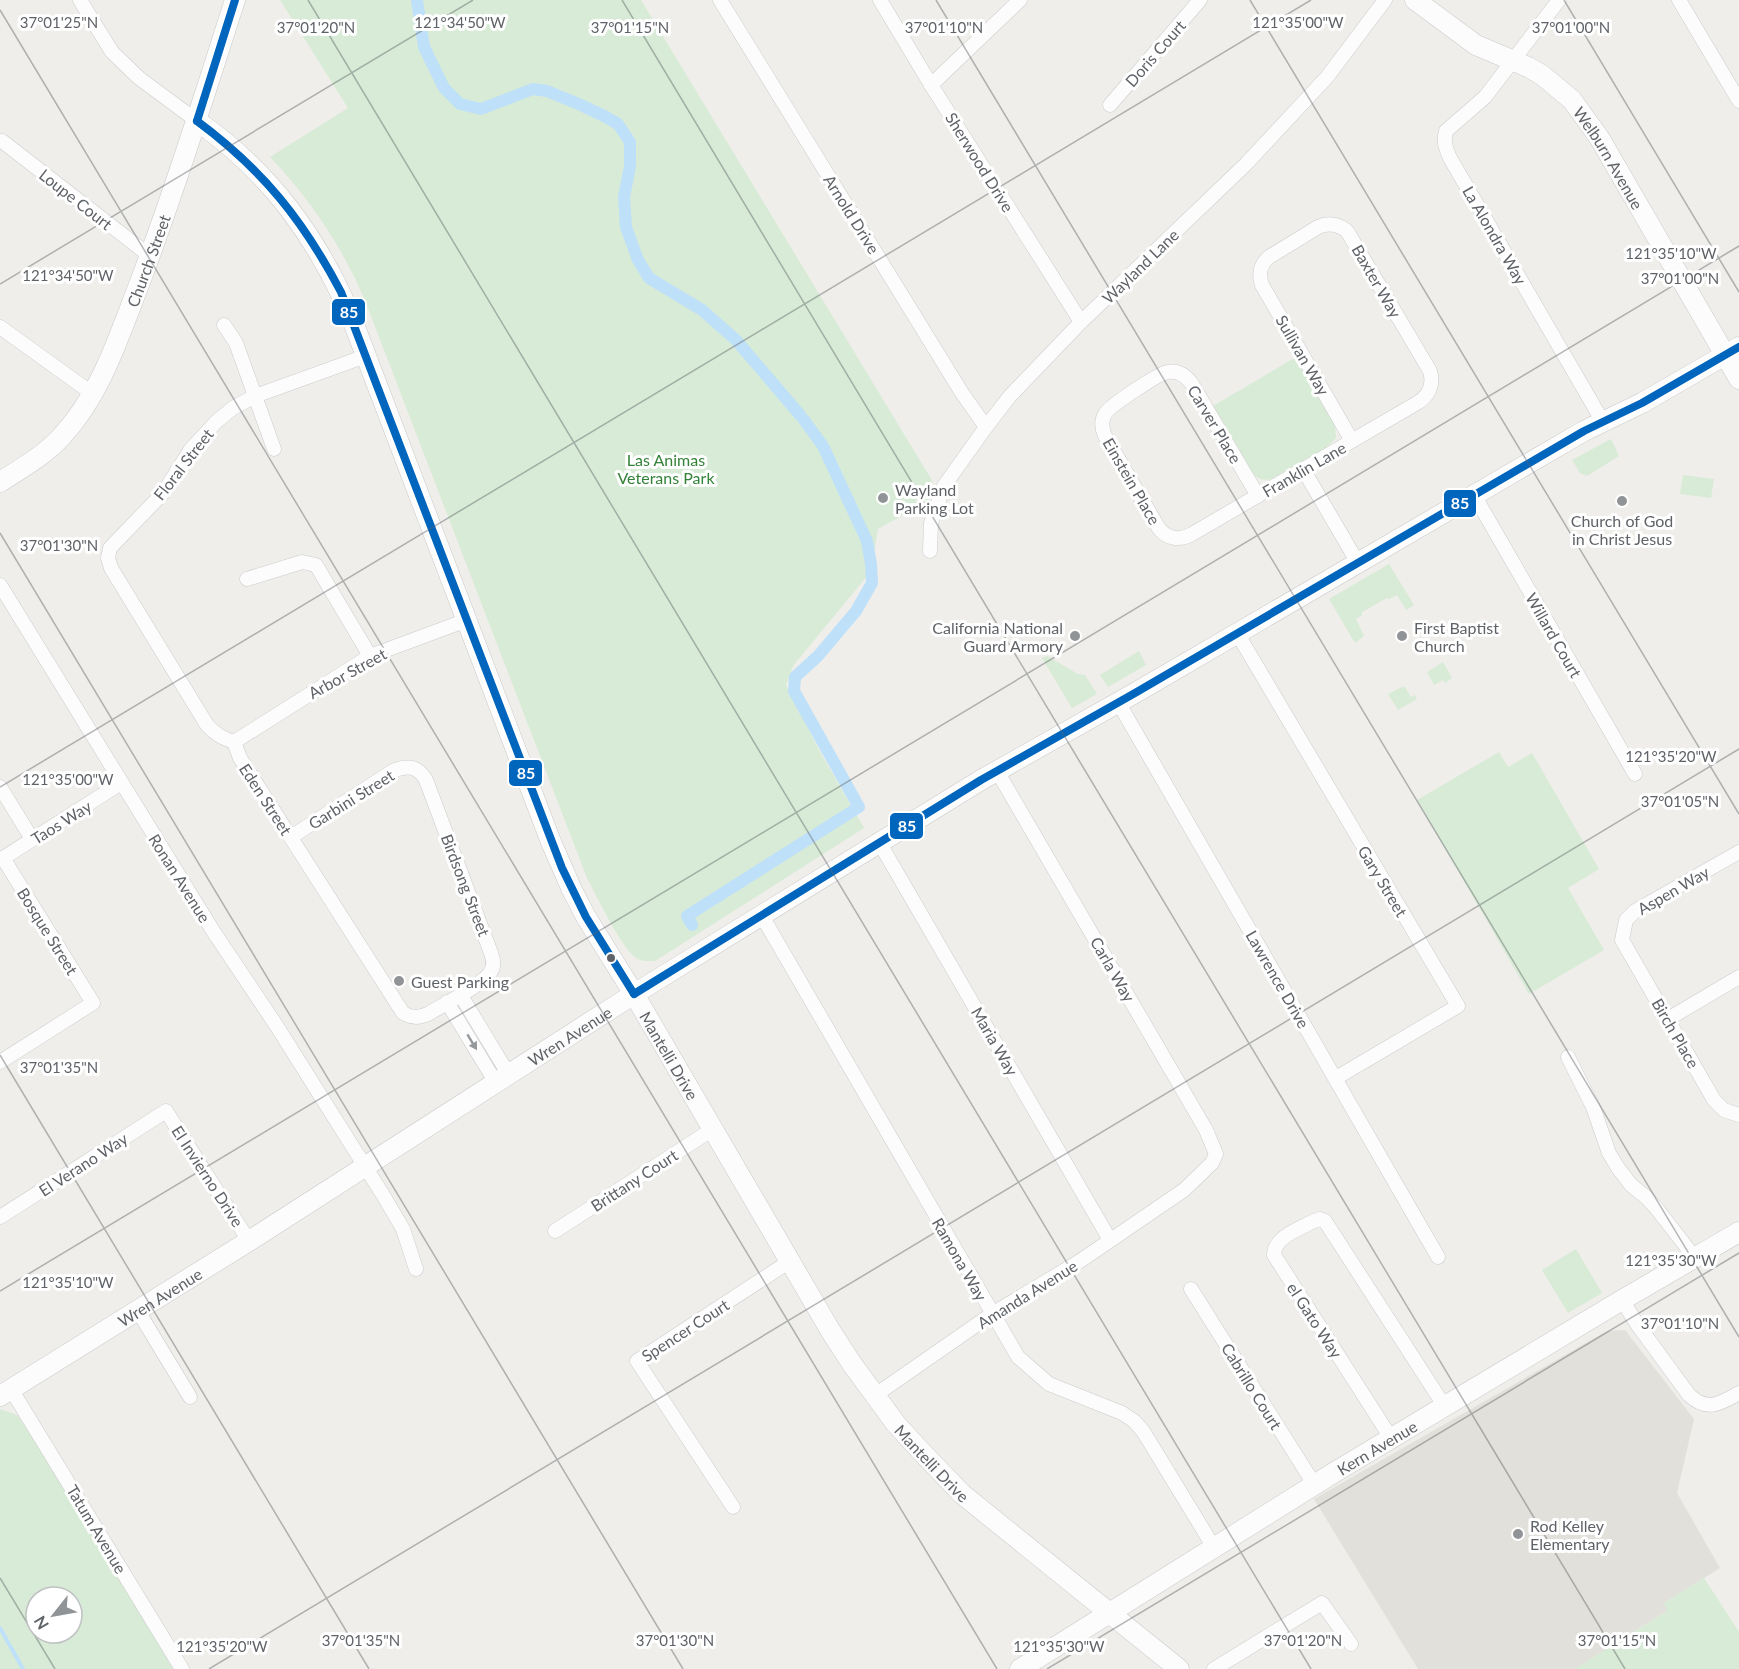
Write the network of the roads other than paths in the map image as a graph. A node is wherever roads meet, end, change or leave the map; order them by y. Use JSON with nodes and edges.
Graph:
{"nodes":[{"id":1,"x":80,"y":0,"type":"edge"},
{"id":2,"x":235,"y":0,"type":"edge"},
{"id":3,"x":720,"y":0,"type":"edge"},
{"id":4,"x":880,"y":0,"type":"edge"},
{"id":5,"x":1020,"y":0,"type":"edge"},
{"id":6,"x":1200,"y":0,"type":"edge"},
{"id":7,"x":1385,"y":0,"type":"edge"},
{"id":8,"x":1415,"y":0,"type":"edge"},
{"id":9,"x":1559,"y":0,"type":"edge"},
{"id":10,"x":1681,"y":0,"type":"edge"},
{"id":11,"x":1513,"y":61,"type":"junction"},
{"id":12,"x":931,"y":85,"type":"junction"},
{"id":13,"x":1739,"y":101,"type":"edge"},
{"id":14,"x":1110,"y":105,"type":"dead end"},
{"id":15,"x":197,"y":121,"type":"junction"},
{"id":16,"x":2,"y":141,"type":"dead end"},
{"id":17,"x":150,"y":256,"type":"junction"},
{"id":18,"x":1260,"y":268,"type":"joint"},
{"id":19,"x":1081,"y":322,"type":"junction"},
{"id":20,"x":224,"y":325,"type":"dead end"},
{"id":21,"x":0,"y":327,"type":"edge"},
{"id":22,"x":1732,"y":351,"type":"edge"},
{"id":23,"x":366,"y":356,"type":"junction"},
{"id":24,"x":1739,"y":379,"type":"edge"},
{"id":25,"x":1429,"y":391,"type":"joint"},
{"id":26,"x":93,"y":394,"type":"junction"},
{"id":27,"x":255,"y":396,"type":"junction"},
{"id":28,"x":1104,"y":417,"type":"joint"},
{"id":29,"x":1603,"y":422,"type":"junction"},
{"id":30,"x":986,"y":427,"type":"junction"},
{"id":31,"x":1352,"y":441,"type":"junction"},
{"id":32,"x":274,"y":449,"type":"dead end"},
{"id":33,"x":1303,"y":470,"type":"junction"},
{"id":34,"x":0,"y":482,"type":"edge"},
{"id":35,"x":1474,"y":495,"type":"junction"},
{"id":36,"x":1258,"y":496,"type":"junction"},
{"id":37,"x":1173,"y":538,"type":"joint"},
{"id":38,"x":110,"y":548,"type":"joint"},
{"id":39,"x":930,"y":551,"type":"dead end"},
{"id":40,"x":1358,"y":562,"type":"junction"},
{"id":41,"x":247,"y":579,"type":"dead end"},
{"id":42,"x":0,"y":585,"type":"edge"},
{"id":43,"x":467,"y":620,"type":"junction"},
{"id":44,"x":1237,"y":633,"type":"junction"},
{"id":45,"x":370,"y":656,"type":"junction"},
{"id":46,"x":1118,"y":702,"type":"junction"},
{"id":47,"x":234,"y":742,"type":"junction"},
{"id":48,"x":412,"y":767,"type":"joint"},
{"id":49,"x":997,"y":771,"type":"junction"},
{"id":50,"x":1635,"y":774,"type":"dead end"},
{"id":51,"x":121,"y":783,"type":"junction"},
{"id":52,"x":0,"y":787,"type":"edge"},
{"id":53,"x":291,"y":837,"type":"junction"},
{"id":54,"x":33,"y":839,"type":"junction"},
{"id":55,"x":879,"y":842,"type":"junction"},
{"id":56,"x":1739,"y":852,"type":"edge"},
{"id":57,"x":2,"y":859,"type":"edge"},
{"id":58,"x":762,"y":916,"type":"junction"},
{"id":59,"x":1622,"y":940,"type":"joint"},
{"id":60,"x":1739,"y":977,"type":"edge"},
{"id":61,"x":460,"y":994,"type":"junction"},
{"id":62,"x":634,"y":994,"type":"junction"},
{"id":63,"x":447,"y":1002,"type":"junction"},
{"id":64,"x":1668,"y":1019,"type":"junction"},
{"id":65,"x":1568,"y":1057,"type":"dead end"},
{"id":66,"x":0,"y":1062,"type":"edge"},
{"id":67,"x":1336,"y":1078,"type":"junction"},
{"id":68,"x":502,"y":1079,"type":"junction"},
{"id":69,"x":166,"y":1111,"type":"joint"},
{"id":70,"x":1739,"y":1115,"type":"edge"},
{"id":71,"x":713,"y":1129,"type":"junction"},
{"id":72,"x":366,"y":1167,"type":"junction"},
{"id":73,"x":1206,"y":1168,"type":"joint"},
{"id":74,"x":0,"y":1217,"type":"edge"},
{"id":75,"x":555,"y":1231,"type":"dead end"},
{"id":76,"x":1739,"y":1232,"type":"edge"},
{"id":77,"x":1110,"y":1240,"type":"junction"},
{"id":78,"x":249,"y":1241,"type":"junction"},
{"id":79,"x":1438,"y":1257,"type":"dead end"},
{"id":80,"x":1695,"y":1258,"type":"junction"},
{"id":81,"x":790,"y":1262,"type":"junction"},
{"id":82,"x":416,"y":1269,"type":"dead end"},
{"id":83,"x":1191,"y":1288,"type":"dead end"},
{"id":84,"x":1622,"y":1300,"type":"junction"},
{"id":85,"x":138,"y":1311,"type":"junction"},
{"id":86,"x":992,"y":1314,"type":"junction"},
{"id":87,"x":5,"y":1392,"type":"edge"},
{"id":88,"x":1739,"y":1393,"type":"edge"},
{"id":89,"x":874,"y":1396,"type":"junction"},
{"id":90,"x":190,"y":1397,"type":"dead end"},
{"id":91,"x":1445,"y":1407,"type":"junction"},
{"id":92,"x":1391,"y":1438,"type":"junction"},
{"id":93,"x":1314,"y":1484,"type":"junction"},
{"id":94,"x":733,"y":1507,"type":"dead end"},
{"id":95,"x":1213,"y":1546,"type":"junction"},
{"id":96,"x":1110,"y":1612,"type":"junction"},
{"id":97,"x":1352,"y":1644,"type":"dead end"},
{"id":98,"x":182,"y":1669,"type":"edge"},
{"id":99,"x":1020,"y":1669,"type":"edge"},
{"id":100,"x":1179,"y":1669,"type":"edge"},
{"id":101,"x":1214,"y":1669,"type":"edge"}],
"edges":[{"from":1,"to":15,"type":"street"},
{"from":2,"to":15,"type":"street","name":"Church Street"},
{"from":3,"to":30,"type":"street","name":"Arnold Drive"},
{"from":4,"to":12,"type":"street","name":"Sherwood Drive"},
{"from":5,"to":12,"type":"street"},
{"from":6,"to":14,"type":"street","name":"Doris Court"},
{"from":7,"to":19,"type":"street","name":"Wayland Lane"},
{"from":8,"to":11,"type":"street","name":"Welburn Avenue"},
{"from":9,"to":11,"type":"street","name":"La Alondra Way"},
{"from":10,"to":13,"type":"street"},
{"from":11,"to":22,"type":"street","name":"Welburn Avenue"},
{"from":11,"to":29,"type":"street","name":"La Alondra Way"},
{"from":12,"to":19,"type":"street","name":"Sherwood Drive"},
{"from":15,"to":17,"type":"street","name":"Church Street"},
{"from":15,"to":23,"type":"street","name":"Mantelli Drive"},
{"from":16,"to":17,"type":"street","name":"Loupe Court"},
{"from":17,"to":26,"type":"street","name":"Church Street"},
{"from":18,"to":25,"type":"street","name":"Baxter Way"},
{"from":18,"to":31,"type":"street","name":"Sullivan Way"},
{"from":19,"to":30,"type":"street","name":"Wayland Lane"},
{"from":20,"to":27,"type":"street"},
{"from":21,"to":26,"type":"street"},
{"from":22,"to":24,"type":"street","name":"Welburn Avenue"},
{"from":22,"to":29,"type":"street","name":"Wren Avenue"},
{"from":23,"to":27,"type":"street","name":"Floral Street"},
{"from":23,"to":43,"type":"street","name":"Mantelli Drive"},
{"from":25,"to":31,"type":"street","name":"Franklin Lane"},
{"from":26,"to":34,"type":"street","name":"Church Street"},
{"from":27,"to":32,"type":"street"},
{"from":27,"to":38,"type":"street","name":"Floral Street"},
{"from":28,"to":36,"type":"street","name":"Carver Place"},
{"from":28,"to":37,"type":"street","name":"Einstein Place"},
{"from":29,"to":35,"type":"street","name":"Wren Avenue"},
{"from":30,"to":39,"type":"street","name":"Wayland Lane"},
{"from":31,"to":33,"type":"street","name":"Franklin Lane"},
{"from":33,"to":36,"type":"street","name":"Franklin Lane"},
{"from":33,"to":40,"type":"street"},
{"from":35,"to":40,"type":"street","name":"Wren Avenue"},
{"from":35,"to":50,"type":"street","name":"Willard Court"},
{"from":36,"to":37,"type":"street","name":"Franklin Lane"},
{"from":38,"to":47,"type":"street","name":"Eden Street"},
{"from":40,"to":44,"type":"street","name":"Wren Avenue"},
{"from":41,"to":45,"type":"street"},
{"from":42,"to":51,"type":"street","name":"Ronan Avenue"},
{"from":43,"to":45,"type":"street","name":"Arbor Street"},
{"from":43,"to":62,"type":"street","name":"Mantelli Drive"},
{"from":44,"to":46,"type":"street","name":"Wren Avenue"},
{"from":44,"to":67,"type":"street","name":"Gary Street"},
{"from":45,"to":47,"type":"street","name":"Arbor Street"},
{"from":46,"to":49,"type":"street","name":"Wren Avenue"},
{"from":46,"to":67,"type":"street","name":"Lawrence Drive"},
{"from":47,"to":53,"type":"street","name":"Eden Street"},
{"from":48,"to":53,"type":"street","name":"Garbini Street"},
{"from":48,"to":61,"type":"street","name":"Birdsong Street"},
{"from":49,"to":55,"type":"street","name":"Wren Avenue"},
{"from":49,"to":73,"type":"street","name":"Carla Way"},
{"from":51,"to":54,"type":"street","name":"Taos Way"},
{"from":51,"to":72,"type":"street","name":"Ronan Avenue"},
{"from":52,"to":54,"type":"street"},
{"from":53,"to":63,"type":"street","name":"Eden Street"},
{"from":54,"to":57,"type":"street","name":"Taos Way"},
{"from":55,"to":58,"type":"street","name":"Wren Avenue"},
{"from":55,"to":77,"type":"street","name":"Maria Way"},
{"from":56,"to":59,"type":"street","name":"Aspen Way"},
{"from":57,"to":66,"type":"street","name":"Bosque Street"},
{"from":58,"to":62,"type":"street","name":"Wren Avenue"},
{"from":58,"to":86,"type":"street","name":"Ramona Way"},
{"from":59,"to":64,"type":"street","name":"Birch Place"},
{"from":60,"to":64,"type":"street"},
{"from":61,"to":63,"type":"street","name":"Eden Street"},
{"from":61,"to":68,"type":"street"},
{"from":62,"to":68,"type":"street","name":"Wren Avenue"},
{"from":62,"to":71,"type":"street","name":"Mantelli Drive"},
{"from":63,"to":68,"type":"street","one_way":true},
{"from":64,"to":70,"type":"street","name":"Birch Place"},
{"from":65,"to":80,"type":"street"},
{"from":67,"to":79,"type":"street","name":"Lawrence Drive"},
{"from":68,"to":72,"type":"street","name":"Wren Avenue"},
{"from":69,"to":74,"type":"street","name":"El Verano Way"},
{"from":69,"to":78,"type":"street","name":"El Invierno Drive"},
{"from":71,"to":75,"type":"street","name":"Brittany Court"},
{"from":71,"to":81,"type":"street","name":"Mantelli Drive"},
{"from":72,"to":78,"type":"street","name":"Wren Avenue"},
{"from":72,"to":82,"type":"street","name":"Ronan Avenue"},
{"from":73,"to":77,"type":"street","name":"Amanda Avenue"},
{"from":76,"to":80,"type":"street","name":"Kern Avenue"},
{"from":77,"to":86,"type":"street","name":"Amanda Avenue"},
{"from":78,"to":85,"type":"street","name":"Wren Avenue"},
{"from":80,"to":84,"type":"street","name":"Kern Avenue"},
{"from":81,"to":89,"type":"street","name":"Mantelli Drive"},
{"from":81,"to":94,"type":"street","name":"Spencer Court"},
{"from":83,"to":93,"type":"street","name":"Cabrillo Court"},
{"from":84,"to":88,"type":"street"},
{"from":84,"to":91,"type":"street","name":"Kern Avenue"},
{"from":85,"to":87,"type":"street","name":"Wren Avenue"},
{"from":85,"to":90,"type":"street"},
{"from":86,"to":89,"type":"street","name":"Amanda Avenue"},
{"from":86,"to":95,"type":"street","name":"Ramona Way"},
{"from":87,"to":98,"type":"street","name":"Tatum Avenue"},
{"from":89,"to":96,"type":"street","name":"Mantelli Drive"},
{"from":91,"to":92,"type":"street","name":"Kern Avenue"},
{"from":91,"to":92,"type":"street","name":"el Gato Way"},
{"from":92,"to":93,"type":"street","name":"Kern Avenue"},
{"from":93,"to":95,"type":"street","name":"Kern Avenue"},
{"from":95,"to":96,"type":"street","name":"Kern Avenue"},
{"from":96,"to":99,"type":"street","name":"Kern Avenue"},
{"from":96,"to":100,"type":"street","name":"Mantelli Drive"},
{"from":97,"to":101,"type":"street"}]}
